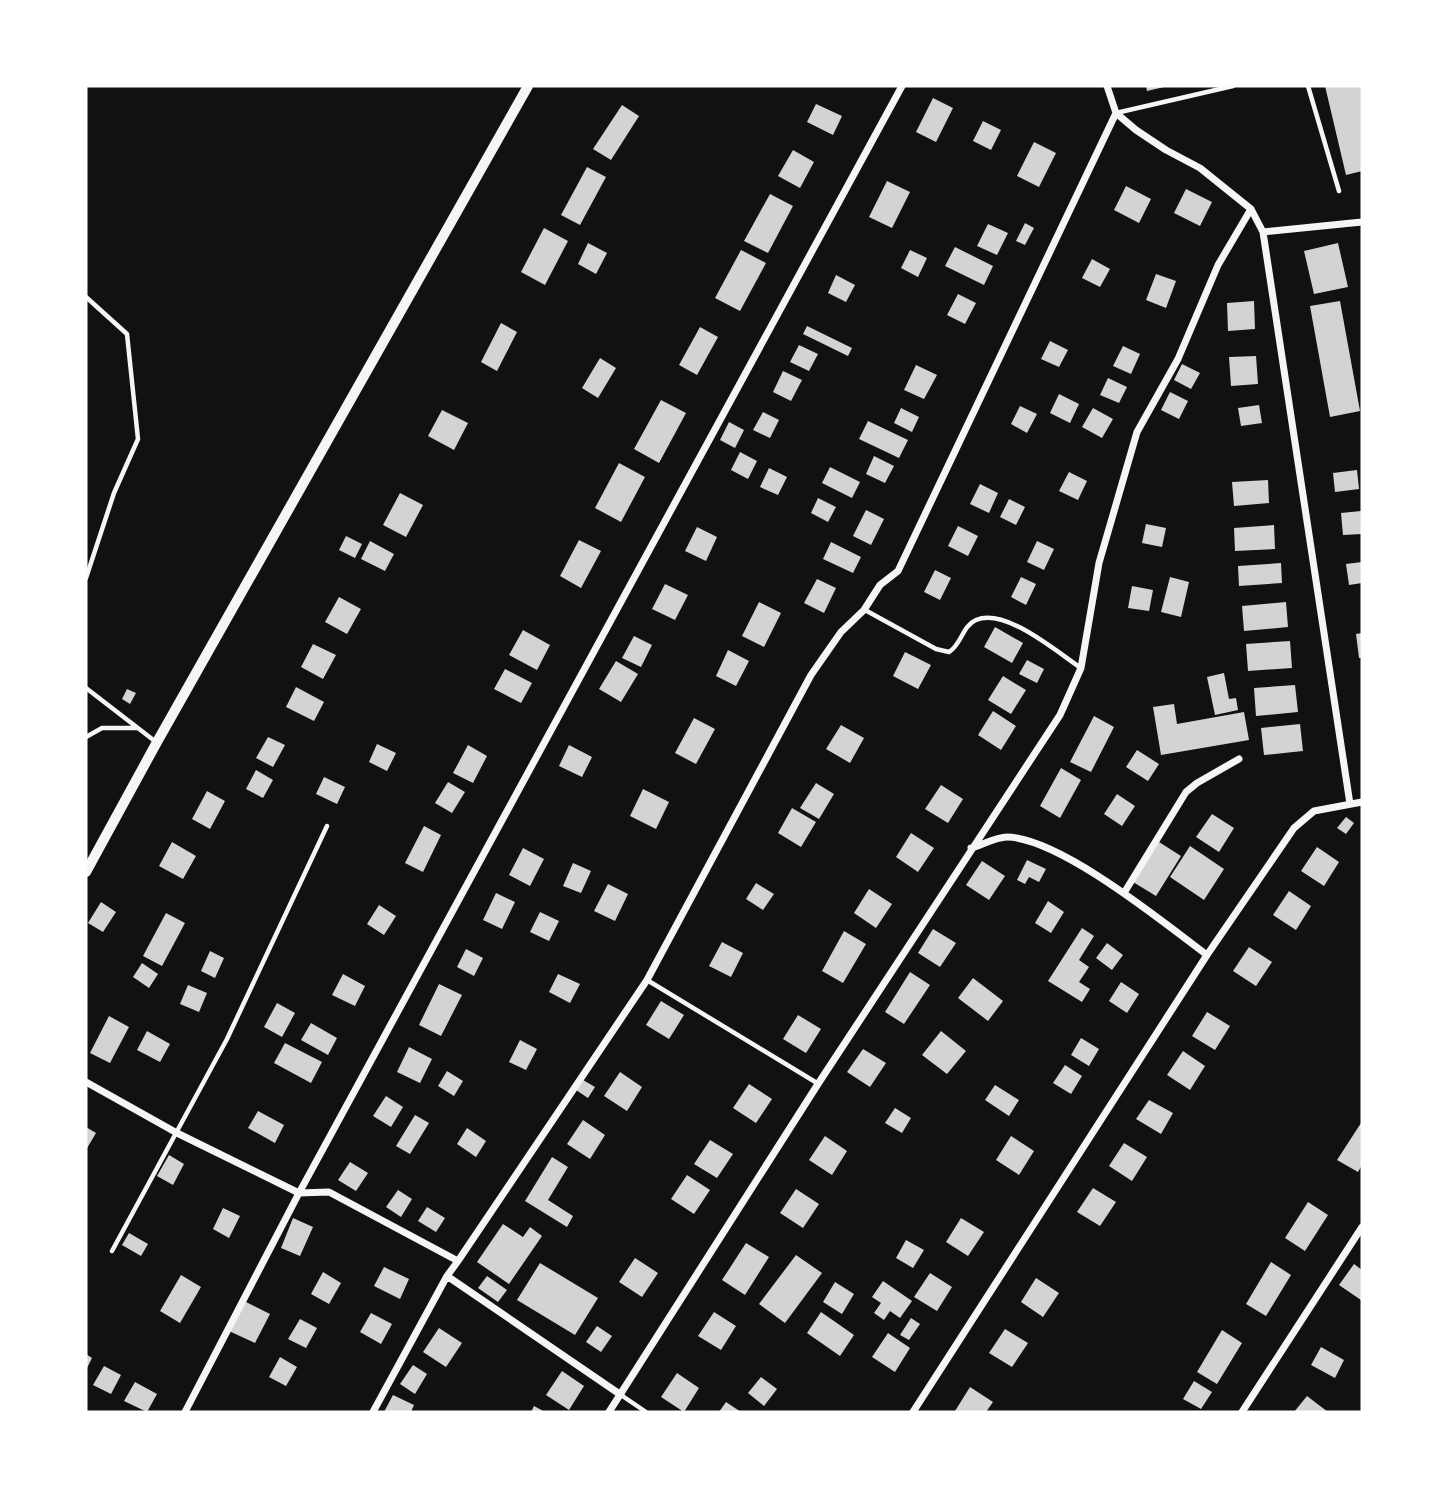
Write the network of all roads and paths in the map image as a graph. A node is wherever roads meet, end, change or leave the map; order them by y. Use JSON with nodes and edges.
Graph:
{"nodes":[{"id":1,"x":528,"y":86,"type":"edge"},
{"id":2,"x":902,"y":86,"type":"edge"},
{"id":3,"x":1107,"y":86,"type":"edge"},
{"id":4,"x":1233,"y":86,"type":"edge"},
{"id":5,"x":1308,"y":86,"type":"edge"},
{"id":6,"x":1116,"y":113,"type":"junction"},
{"id":7,"x":1339,"y":191,"type":"dead end"},
{"id":8,"x":1251,"y":209,"type":"junction"},
{"id":9,"x":1362,"y":222,"type":"edge"},
{"id":10,"x":1263,"y":232,"type":"junction"},
{"id":11,"x":86,"y":297,"type":"edge"},
{"id":12,"x":86,"y":578,"type":"edge"},
{"id":13,"x":864,"y":610,"type":"junction"},
{"id":14,"x":1082,"y":668,"type":"junction"},
{"id":15,"x":86,"y":688,"type":"edge"},
{"id":16,"x":138,"y":728,"type":"junction"},
{"id":17,"x":86,"y":737,"type":"edge"},
{"id":18,"x":156,"y":742,"type":"junction"},
{"id":19,"x":1239,"y":759,"type":"dead end"},
{"id":20,"x":1362,"y":802,"type":"edge"},
{"id":21,"x":1350,"y":804,"type":"junction"},
{"id":22,"x":327,"y":826,"type":"dead end"},
{"id":23,"x":971,"y":848,"type":"junction"},
{"id":24,"x":86,"y":872,"type":"edge"},
{"id":25,"x":1124,"y":893,"type":"junction"},
{"id":26,"x":1207,"y":955,"type":"junction"},
{"id":27,"x":647,"y":980,"type":"junction"},
{"id":28,"x":86,"y":1082,"type":"edge"},
{"id":29,"x":818,"y":1084,"type":"junction"},
{"id":30,"x":177,"y":1133,"type":"junction"},
{"id":31,"x":299,"y":1193,"type":"junction"},
{"id":32,"x":1362,"y":1227,"type":"edge"},
{"id":33,"x":112,"y":1251,"type":"dead end"},
{"id":34,"x":458,"y":1261,"type":"junction"},
{"id":35,"x":447,"y":1276,"type":"junction"},
{"id":36,"x":621,"y":1395,"type":"junction"},
{"id":37,"x":185,"y":1412,"type":"edge"},
{"id":38,"x":373,"y":1412,"type":"edge"},
{"id":39,"x":609,"y":1412,"type":"edge"},
{"id":40,"x":646,"y":1412,"type":"edge"},
{"id":41,"x":912,"y":1412,"type":"edge"},
{"id":42,"x":1242,"y":1412,"type":"edge"}],
"edges":[{"from":1,"to":18,"type":"street"},
{"from":2,"to":31,"type":"street"},
{"from":3,"to":6,"type":"street"},
{"from":4,"to":6,"type":"lane"},
{"from":5,"to":7,"type":"lane"},
{"from":6,"to":8,"type":"street"},
{"from":6,"to":13,"type":"street"},
{"from":8,"to":10,"type":"street"},
{"from":8,"to":14,"type":"street"},
{"from":9,"to":10,"type":"street"},
{"from":10,"to":21,"type":"street"},
{"from":11,"to":12,"type":"lane"},
{"from":13,"to":14,"type":"lane"},
{"from":13,"to":27,"type":"street"},
{"from":14,"to":23,"type":"street"},
{"from":15,"to":16,"type":"lane"},
{"from":16,"to":17,"type":"lane"},
{"from":16,"to":18,"type":"lane"},
{"from":18,"to":24,"type":"street"},
{"from":19,"to":25,"type":"street"},
{"from":20,"to":21,"type":"street"},
{"from":21,"to":26,"type":"street"},
{"from":22,"to":30,"type":"lane"},
{"from":23,"to":25,"type":"street"},
{"from":23,"to":29,"type":"street"},
{"from":25,"to":26,"type":"street"},
{"from":26,"to":41,"type":"street"},
{"from":27,"to":29,"type":"lane"},
{"from":27,"to":34,"type":"street"},
{"from":28,"to":30,"type":"street"},
{"from":29,"to":36,"type":"street"},
{"from":30,"to":31,"type":"street"},
{"from":30,"to":33,"type":"lane"},
{"from":31,"to":34,"type":"street"},
{"from":31,"to":37,"type":"street"},
{"from":32,"to":42,"type":"street"},
{"from":34,"to":35,"type":"street"},
{"from":35,"to":36,"type":"street"},
{"from":35,"to":38,"type":"street"},
{"from":36,"to":39,"type":"street"},
{"from":36,"to":40,"type":"lane"}]}
